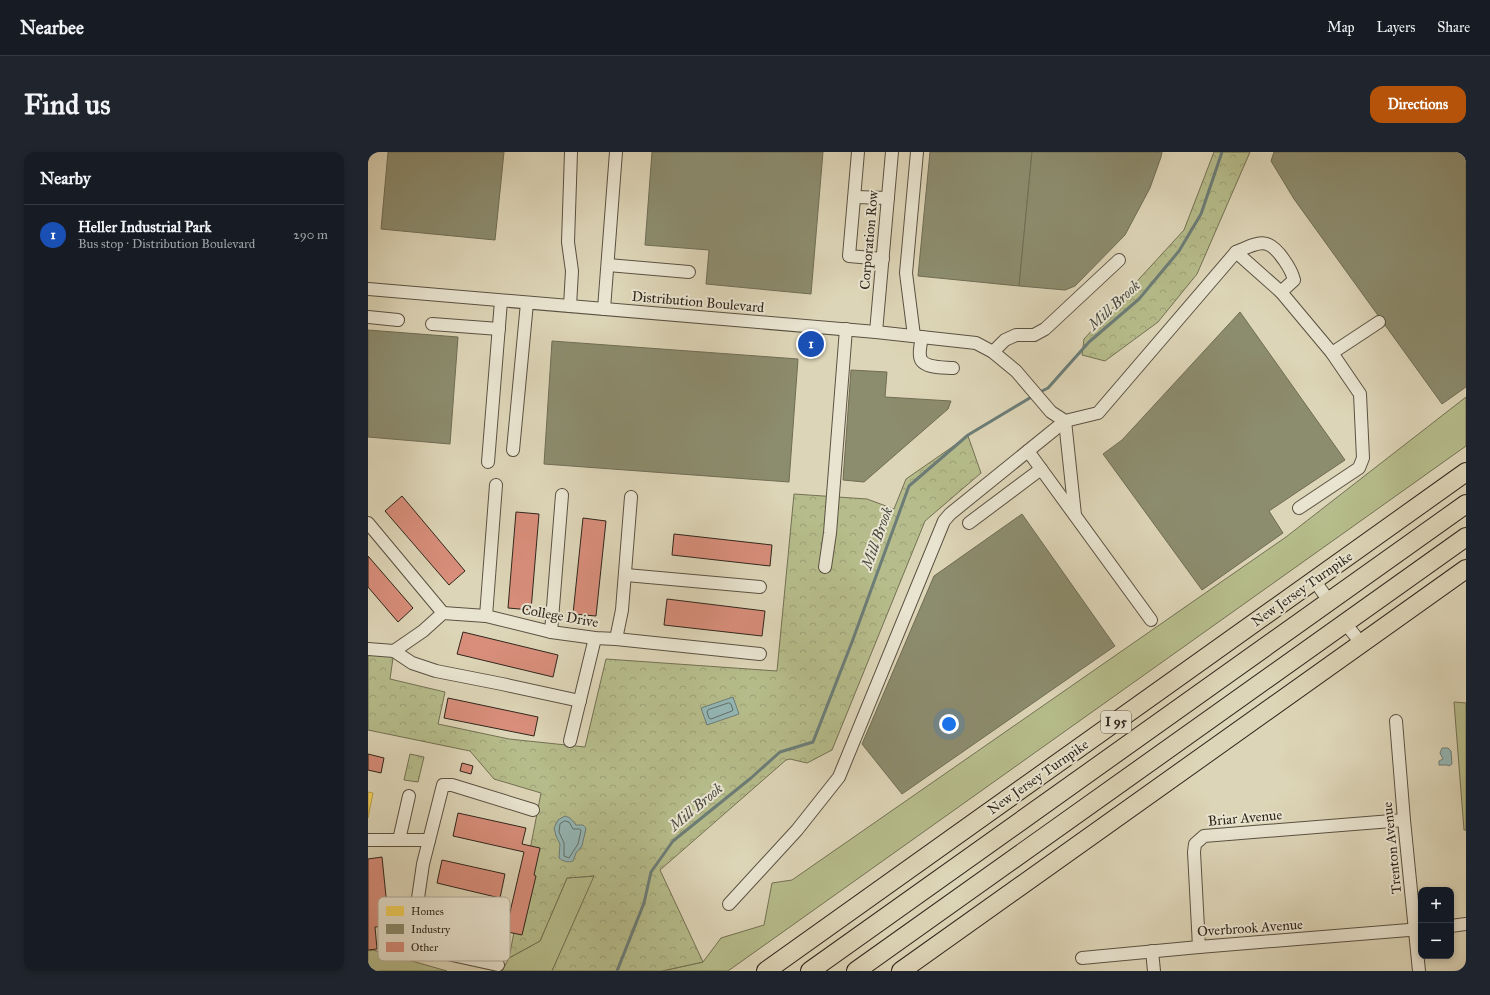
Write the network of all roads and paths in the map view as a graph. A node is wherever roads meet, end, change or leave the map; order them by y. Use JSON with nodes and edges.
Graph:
{"nodes":[{"id":1,"x":571,"y":152,"type":"edge"},
{"id":2,"x":616,"y":152,"type":"edge"},
{"id":3,"x":858,"y":152,"type":"edge"},
{"id":4,"x":892,"y":152,"type":"edge"},
{"id":5,"x":917,"y":152,"type":"edge"},
{"id":6,"x":855,"y":197,"type":"junction"},
{"id":7,"x":888,"y":198,"type":"junction"},
{"id":8,"x":1236,"y":252,"type":"junction"},
{"id":9,"x":883,"y":259,"type":"junction"},
{"id":10,"x":1119,"y":260,"type":"dead end"},
{"id":11,"x":608,"y":265,"type":"junction"},
{"id":12,"x":689,"y":272,"type":"dead end"},
{"id":13,"x":368,"y":289,"type":"edge"},
{"id":14,"x":1281,"y":292,"type":"junction"},
{"id":15,"x":501,"y":301,"type":"junction"},
{"id":16,"x":527,"y":303,"type":"junction"},
{"id":17,"x":570,"y":306,"type":"junction"},
{"id":18,"x":604,"y":309,"type":"junction"},
{"id":19,"x":368,"y":317,"type":"edge"},
{"id":20,"x":398,"y":320,"type":"dead end"},
{"id":21,"x":1379,"y":322,"type":"dead end"},
{"id":22,"x":432,"y":324,"type":"dead end"},
{"id":23,"x":499,"y":329,"type":"junction"},
{"id":24,"x":846,"y":329,"type":"junction"},
{"id":25,"x":876,"y":332,"type":"junction"},
{"id":26,"x":918,"y":336,"type":"junction"},
{"id":27,"x":993,"y":352,"type":"junction"},
{"id":28,"x":1332,"y":353,"type":"junction"},
{"id":29,"x":953,"y":368,"type":"dead end"},
{"id":30,"x":1065,"y":420,"type":"junction"},
{"id":31,"x":513,"y":450,"type":"dead end"},
{"id":32,"x":1028,"y":451,"type":"junction"},
{"id":33,"x":488,"y":462,"type":"dead end"},
{"id":34,"x":1041,"y":469,"type":"junction"},
{"id":35,"x":1466,"y":472,"type":"edge"},
{"id":36,"x":496,"y":485,"type":"dead end"},
{"id":37,"x":562,"y":495,"type":"dead end"},
{"id":38,"x":631,"y":498,"type":"dead end"},
{"id":39,"x":1466,"y":504,"type":"edge"},
{"id":40,"x":1299,"y":508,"type":"dead end"},
{"id":41,"x":1075,"y":516,"type":"junction"},
{"id":42,"x":368,"y":523,"type":"edge"},
{"id":43,"x":969,"y":523,"type":"dead end"},
{"id":44,"x":1466,"y":537,"type":"edge"},
{"id":45,"x":825,"y":567,"type":"dead end"},
{"id":46,"x":1466,"y":569,"type":"edge"},
{"id":47,"x":626,"y":575,"type":"junction"},
{"id":48,"x":1314,"y":580,"type":"junction"},
{"id":49,"x":760,"y":587,"type":"dead end"},
{"id":50,"x":1329,"y":601,"type":"junction"},
{"id":51,"x":443,"y":613,"type":"junction"},
{"id":52,"x":486,"y":616,"type":"junction"},
{"id":53,"x":1151,"y":620,"type":"dead end"},
{"id":54,"x":1345,"y":623,"type":"junction"},
{"id":55,"x":551,"y":632,"type":"junction"},
{"id":56,"x":595,"y":638,"type":"junction"},
{"id":57,"x":616,"y":639,"type":"junction"},
{"id":58,"x":1361,"y":643,"type":"junction"},
{"id":59,"x":368,"y":649,"type":"edge"},
{"id":60,"x":394,"y":651,"type":"junction"},
{"id":61,"x":760,"y":654,"type":"dead end"},
{"id":62,"x":580,"y":701,"type":"junction"},
{"id":63,"x":1396,"y":721,"type":"dead end"},
{"id":64,"x":570,"y":741,"type":"dead end"},
{"id":65,"x":409,"y":796,"type":"dead end"},
{"id":66,"x":533,"y":810,"type":"dead end"},
{"id":67,"x":1404,"y":820,"type":"junction"},
{"id":68,"x":368,"y":840,"type":"edge"},
{"id":69,"x":399,"y":840,"type":"junction"},
{"id":70,"x":429,"y":840,"type":"junction"},
{"id":71,"x":418,"y":897,"type":"edge"},
{"id":72,"x":729,"y":904,"type":"dead end"},
{"id":73,"x":1466,"y":924,"type":"edge"},
{"id":74,"x":1454,"y":926,"type":"edge"},
{"id":75,"x":1418,"y":930,"type":"edge"},
{"id":76,"x":1199,"y":947,"type":"junction"},
{"id":77,"x":1152,"y":951,"type":"junction"},
{"id":78,"x":1082,"y":958,"type":"dead end"},
{"id":79,"x":1419,"y":959,"type":"edge"},
{"id":80,"x":480,"y":961,"type":"edge"},
{"id":81,"x":498,"y":965,"type":"dead end"},
{"id":82,"x":766,"y":971,"type":"edge"},
{"id":83,"x":810,"y":971,"type":"edge"},
{"id":84,"x":856,"y":971,"type":"edge"},
{"id":85,"x":901,"y":971,"type":"edge"},
{"id":86,"x":1154,"y":971,"type":"edge"},
{"id":87,"x":1419,"y":971,"type":"edge"}],
"edges":[{"from":1,"to":17,"type":"street"},
{"from":2,"to":11,"type":"street"},
{"from":3,"to":6,"type":"street"},
{"from":4,"to":7,"type":"street","name":"Corporation Row"},
{"from":5,"to":26,"type":"street"},
{"from":6,"to":7,"type":"street"},
{"from":6,"to":9,"type":"street"},
{"from":7,"to":9,"type":"street","name":"Corporation Row"},
{"from":8,"to":14,"type":"street"},
{"from":8,"to":14,"type":"street"},
{"from":8,"to":30,"type":"street"},
{"from":9,"to":25,"type":"street","name":"Corporation Row"},
{"from":10,"to":27,"type":"street"},
{"from":11,"to":12,"type":"street"},
{"from":11,"to":18,"type":"street"},
{"from":13,"to":15,"type":"street","name":"Distribution Boulevard"},
{"from":14,"to":28,"type":"street"},
{"from":15,"to":16,"type":"street","name":"Distribution Boulevard"},
{"from":15,"to":23,"type":"street"},
{"from":16,"to":17,"type":"street","name":"Distribution Boulevard"},
{"from":16,"to":31,"type":"street"},
{"from":17,"to":18,"type":"street","name":"Distribution Boulevard"},
{"from":18,"to":24,"type":"street","name":"Distribution Boulevard"},
{"from":19,"to":20,"type":"street"},
{"from":21,"to":28,"type":"street"},
{"from":22,"to":23,"type":"street"},
{"from":23,"to":33,"type":"street"},
{"from":24,"to":25,"type":"street","name":"Distribution Boulevard"},
{"from":24,"to":45,"type":"street"},
{"from":25,"to":26,"type":"street","name":"Distribution Boulevard"},
{"from":26,"to":27,"type":"street","name":"Distribution Boulevard"},
{"from":26,"to":29,"type":"street"},
{"from":27,"to":30,"type":"street","name":"Distribution Boulevard"},
{"from":28,"to":40,"type":"street"},
{"from":30,"to":32,"type":"street"},
{"from":30,"to":41,"type":"street"},
{"from":32,"to":34,"type":"street"},
{"from":32,"to":72,"type":"street"},
{"from":34,"to":41,"type":"street"},
{"from":34,"to":43,"type":"street"},
{"from":35,"to":48,"type":"highway","name":"New Jersey Turnpike","number":"I 95"},
{"from":36,"to":52,"type":"street"},
{"from":37,"to":55,"type":"street"},
{"from":38,"to":47,"type":"street"},
{"from":39,"to":50,"type":"highway","name":"New Jersey Turnpike","number":"I 95"},
{"from":41,"to":53,"type":"street"},
{"from":42,"to":51,"type":"street"},
{"from":44,"to":54,"type":"highway"},
{"from":46,"to":58,"type":"highway"},
{"from":47,"to":49,"type":"street"},
{"from":47,"to":57,"type":"street"},
{"from":48,"to":50,"type":"street"},
{"from":48,"to":82,"type":"highway","name":"New Jersey Turnpike","number":"I 95"},
{"from":50,"to":83,"type":"highway","name":"New Jersey Turnpike","number":"I 95"},
{"from":51,"to":52,"type":"street","name":"College Drive"},
{"from":51,"to":60,"type":"street"},
{"from":52,"to":55,"type":"street","name":"College Drive"},
{"from":54,"to":58,"type":"street"},
{"from":54,"to":84,"type":"highway"},
{"from":55,"to":56,"type":"street","name":"College Drive"},
{"from":56,"to":57,"type":"street","name":"College Drive"},
{"from":56,"to":62,"type":"street"},
{"from":57,"to":61,"type":"street","name":"College Drive"},
{"from":58,"to":85,"type":"highway"},
{"from":59,"to":60,"type":"street"},
{"from":60,"to":62,"type":"street"},
{"from":62,"to":64,"type":"street"},
{"from":63,"to":67,"type":"street","name":"Trenton Avenue"},
{"from":65,"to":69,"type":"street"},
{"from":66,"to":70,"type":"street"},
{"from":67,"to":75,"type":"street","name":"Trenton Avenue"},
{"from":67,"to":76,"type":"street","name":"Briar Avenue"},
{"from":68,"to":69,"type":"street"},
{"from":69,"to":70,"type":"street"},
{"from":70,"to":71,"type":"street"},
{"from":73,"to":74,"type":"street"},
{"from":75,"to":76,"type":"street","name":"Overbrook Avenue"},
{"from":76,"to":77,"type":"street","name":"Overbrook Avenue"},
{"from":77,"to":78,"type":"street","name":"Overbrook Avenue"},
{"from":77,"to":86,"type":"street"},
{"from":79,"to":87,"type":"street","name":"Trenton Avenue"},
{"from":80,"to":81,"type":"street"}]}
